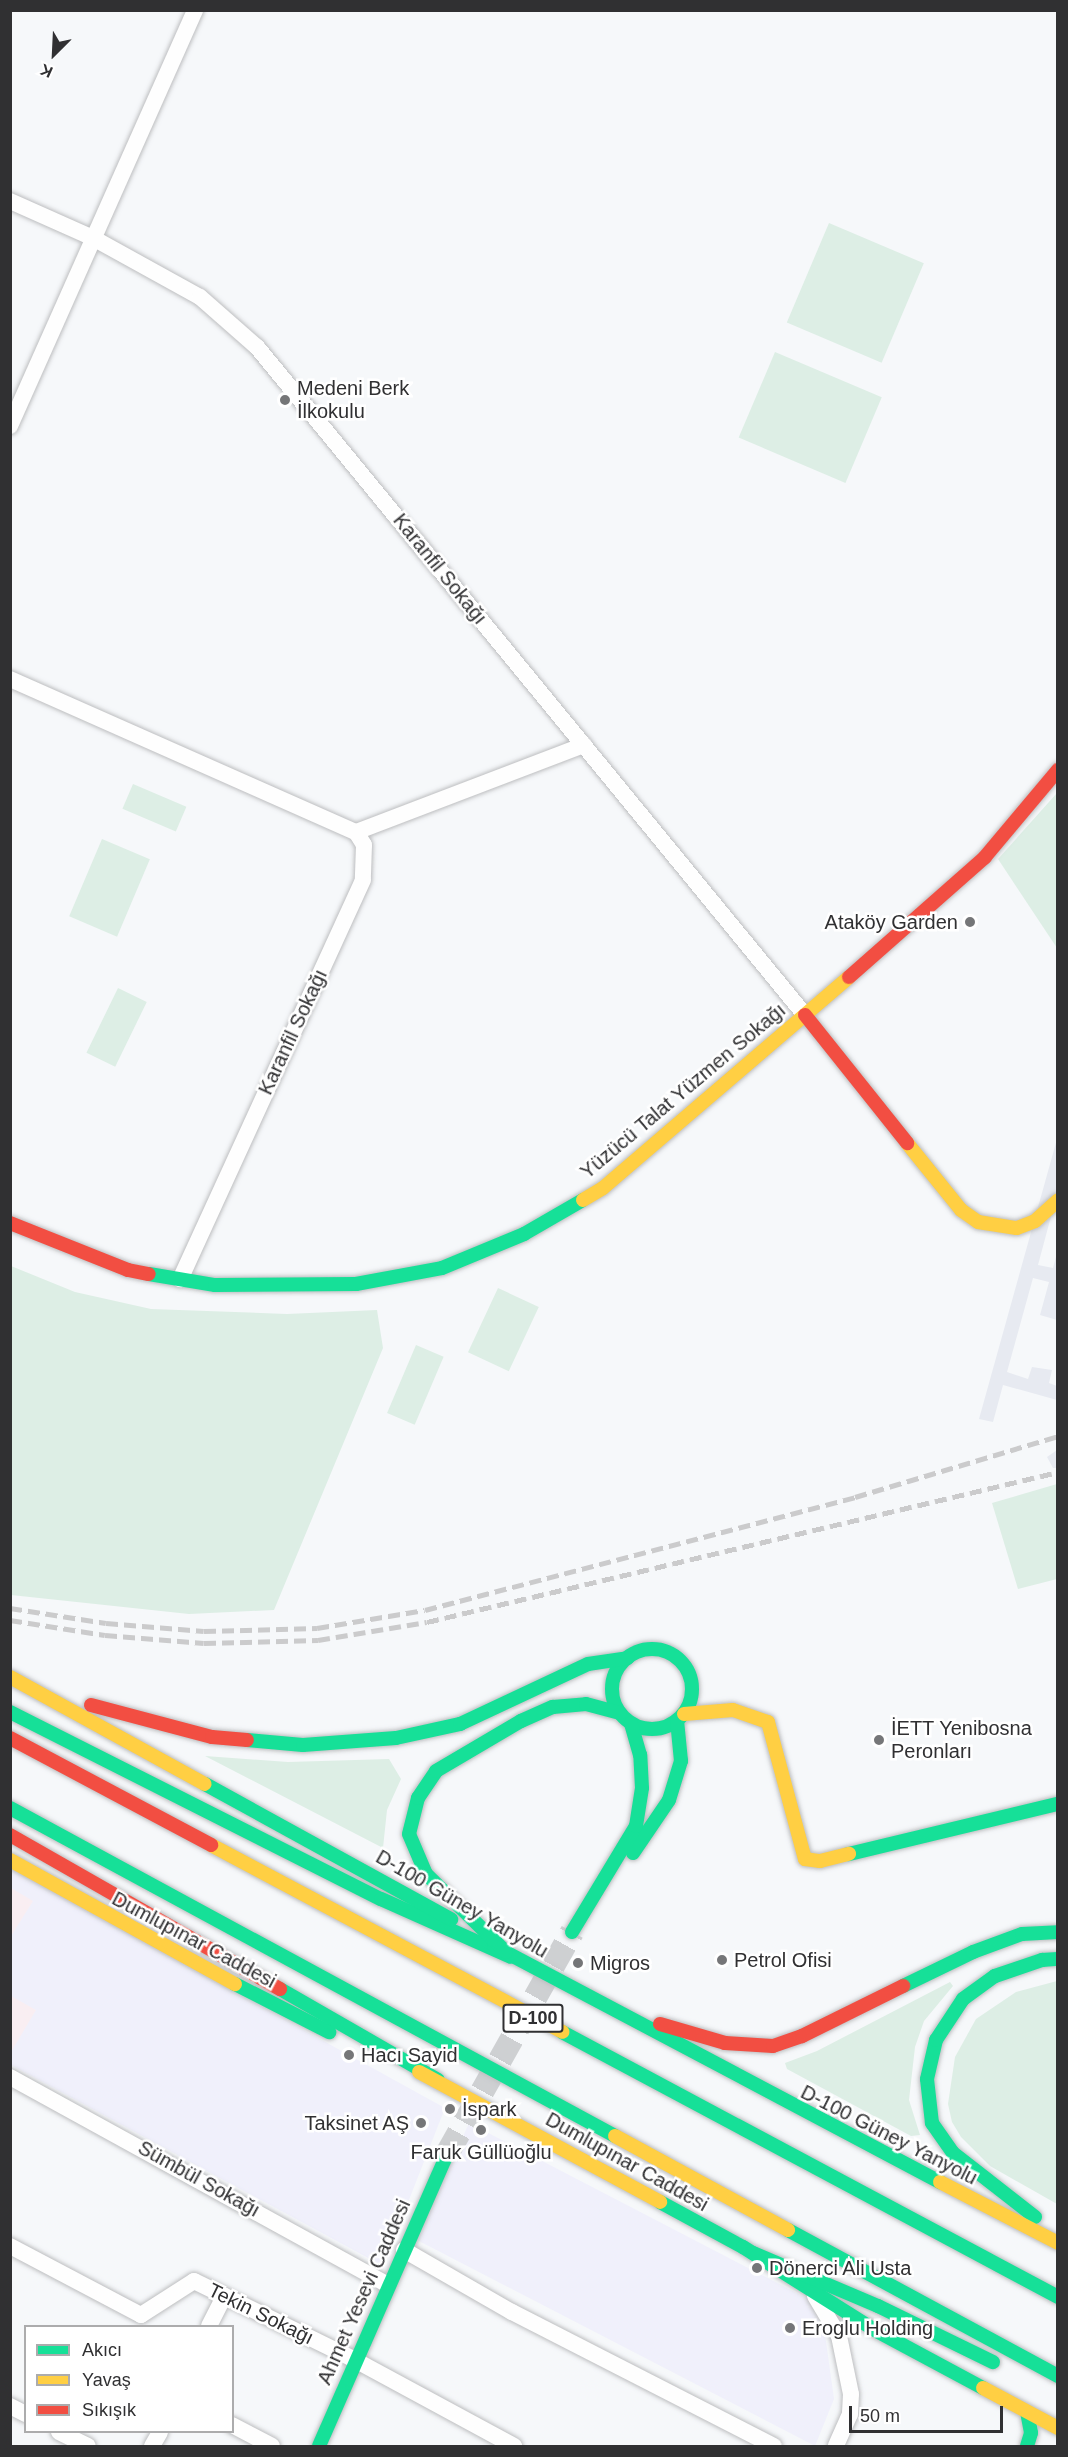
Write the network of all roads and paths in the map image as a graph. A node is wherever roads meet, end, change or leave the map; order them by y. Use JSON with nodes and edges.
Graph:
{"nodes":[{"id":1,"x":195,"y":10,"type":"edge"},
{"id":2,"x":10,"y":201,"type":"edge"},
{"id":3,"x":93,"y":238,"type":"junction"},
{"id":4,"x":10,"y":426,"type":"edge"},
{"id":5,"x":10,"y":679,"type":"edge"},
{"id":6,"x":584,"y":745,"type":"junction"},
{"id":7,"x":1058,"y":770,"type":"edge"},
{"id":8,"x":356,"y":832,"type":"junction"},
{"id":9,"x":804,"y":1015,"type":"junction"},
{"id":10,"x":1058,"y":1200,"type":"edge"},
{"id":11,"x":10,"y":1223,"type":"edge"},
{"id":12,"x":180,"y":1279,"type":"junction"},
{"id":13,"x":628,"y":1658,"type":"junction"},
{"id":14,"x":10,"y":1677,"type":"edge"},
{"id":15,"x":28,"y":1684,"type":"junction"},
{"id":16,"x":10,"y":1712,"type":"edge"},
{"id":17,"x":620,"y":1713,"type":"junction"},
{"id":18,"x":680,"y":1717,"type":"junction"},
{"id":19,"x":631,"y":1723,"type":"junction"},
{"id":20,"x":10,"y":1738,"type":"edge"},
{"id":21,"x":1058,"y":1804,"type":"edge"},
{"id":22,"x":10,"y":1808,"type":"edge"},
{"id":23,"x":10,"y":1835,"type":"edge"},
{"id":24,"x":10,"y":1860,"type":"edge"},
{"id":25,"x":611,"y":1873,"type":"junction"},
{"id":26,"x":572,"y":1932,"type":"tunnel mouth"},
{"id":27,"x":1058,"y":1932,"type":"edge"},
{"id":28,"x":1022,"y":1934,"type":"junction"},
{"id":29,"x":511,"y":1957,"type":"junction"},
{"id":30,"x":1058,"y":1959,"type":"edge"},
{"id":31,"x":1042,"y":1960,"type":"junction"},
{"id":32,"x":604,"y":2008,"type":"junction"},
{"id":33,"x":10,"y":2077,"type":"edge"},
{"id":34,"x":438,"y":2080,"type":"junction"},
{"id":35,"x":447,"y":2154,"type":"tunnel mouth"},
{"id":36,"x":1058,"y":2234,"type":"edge"},
{"id":37,"x":1058,"y":2243,"type":"edge"},
{"id":38,"x":10,"y":2246,"type":"edge"},
{"id":39,"x":404,"y":2250,"type":"junction"},
{"id":40,"x":753,"y":2253,"type":"junction"},
{"id":41,"x":387,"y":2284,"type":"junction"},
{"id":42,"x":813,"y":2293,"type":"junction"},
{"id":43,"x":224,"y":2296,"type":"junction"},
{"id":44,"x":1058,"y":2297,"type":"edge"},
{"id":45,"x":210,"y":2325,"type":"edge"},
{"id":46,"x":355,"y":2360,"type":"junction"},
{"id":47,"x":1003,"y":2367,"type":"dead end"},
{"id":48,"x":1058,"y":2376,"type":"edge"},
{"id":49,"x":10,"y":2406,"type":"edge"},
{"id":50,"x":1027,"y":2412,"type":"junction"},
{"id":51,"x":24,"y":2413,"type":"edge"},
{"id":52,"x":234,"y":2426,"type":"edge"},
{"id":53,"x":1058,"y":2428,"type":"edge"},
{"id":54,"x":61,"y":2433,"type":"edge"},
{"id":55,"x":88,"y":2446,"type":"edge"},
{"id":56,"x":272,"y":2446,"type":"edge"},
{"id":57,"x":319,"y":2446,"type":"edge"},
{"id":58,"x":514,"y":2446,"type":"edge"},
{"id":59,"x":774,"y":2446,"type":"edge"},
{"id":60,"x":836,"y":2446,"type":"edge"},
{"id":61,"x":1028,"y":2446,"type":"edge"}],
"edges":[{"from":1,"to":3,"type":"street"},
{"from":2,"to":3,"type":"street","name":"Karanfil Sokağı"},
{"from":3,"to":4,"type":"street"},
{"from":3,"to":6,"type":"street","name":"Karanfil Sokağı"},
{"from":5,"to":8,"type":"street"},
{"from":6,"to":8,"type":"street"},
{"from":6,"to":9,"type":"street","name":"Karanfil Sokağı"},
{"from":7,"to":9,"type":"main road","name":"Yüzücü Talat Yüzmen Sokağı"},
{"from":8,"to":12,"type":"street","name":"Karanfil Sokağı"},
{"from":9,"to":10,"type":"main road"},
{"from":9,"to":12,"type":"main road","name":"Yüzücü Talat Yüzmen Sokağı"},
{"from":11,"to":12,"type":"main road","name":"Yüzücü Talat Yüzmen Sokağı"},
{"from":13,"to":15,"type":"main road"},
{"from":13,"to":17,"type":"main road"},
{"from":13,"to":18,"type":"main road"},
{"from":14,"to":15,"type":"main road","name":"D-100 Güney Yanyolu"},
{"from":15,"to":29,"type":"main road","name":"D-100 Güney Yanyolu"},
{"from":16,"to":29,"type":"main road"},
{"from":17,"to":19,"type":"main road"},
{"from":17,"to":29,"type":"main road"},
{"from":18,"to":19,"type":"main road"},
{"from":18,"to":21,"type":"main road"},
{"from":18,"to":25,"type":"main road"},
{"from":19,"to":25,"type":"main road"},
{"from":20,"to":44,"type":"main road","number":"D-100"},
{"from":22,"to":48,"type":"main road"},
{"from":23,"to":34,"type":"main road"},
{"from":24,"to":34,"type":"main road","name":"Dumlupınar Caddesi"},
{"from":25,"to":26,"type":"main road"},
{"from":27,"to":28,"type":"main road"},
{"from":28,"to":31,"type":"main road"},
{"from":28,"to":32,"type":"main road"},
{"from":29,"to":32,"type":"main road","name":"D-100 Güney Yanyolu"},
{"from":30,"to":31,"type":"main road"},
{"from":31,"to":36,"type":"main road"},
{"from":32,"to":37,"type":"main road","name":"D-100 Güney Yanyolu"},
{"from":33,"to":41,"type":"street","name":"Sümbül Sokağı"},
{"from":34,"to":40,"type":"main road","name":"Dumlupınar Caddesi"},
{"from":35,"to":39,"type":"main road","name":"Ahmet Yesevi Caddesi"},
{"from":38,"to":43,"type":"street","name":"Tekin Sokağı"},
{"from":39,"to":41,"type":"main road","name":"Ahmet Yesevi Caddesi"},
{"from":39,"to":59,"type":"street"},
{"from":40,"to":42,"type":"main road","name":"Dumlupınar Caddesi"},
{"from":40,"to":47,"type":"main road"},
{"from":41,"to":46,"type":"main road","name":"Ahmet Yesevi Caddesi"},
{"from":42,"to":50,"type":"main road","name":"Dumlupınar Caddesi"},
{"from":42,"to":60,"type":"street"},
{"from":43,"to":45,"type":"street"},
{"from":43,"to":46,"type":"street","name":"Tekin Sokağı"},
{"from":46,"to":57,"type":"main road","name":"Ahmet Yesevi Caddesi"},
{"from":46,"to":58,"type":"street","name":"Tekin Sokağı"},
{"from":49,"to":51,"type":"street"},
{"from":50,"to":53,"type":"main road","name":"Dumlupınar Caddesi"},
{"from":50,"to":61,"type":"main road"},
{"from":52,"to":56,"type":"street"},
{"from":54,"to":55,"type":"street"}]}
